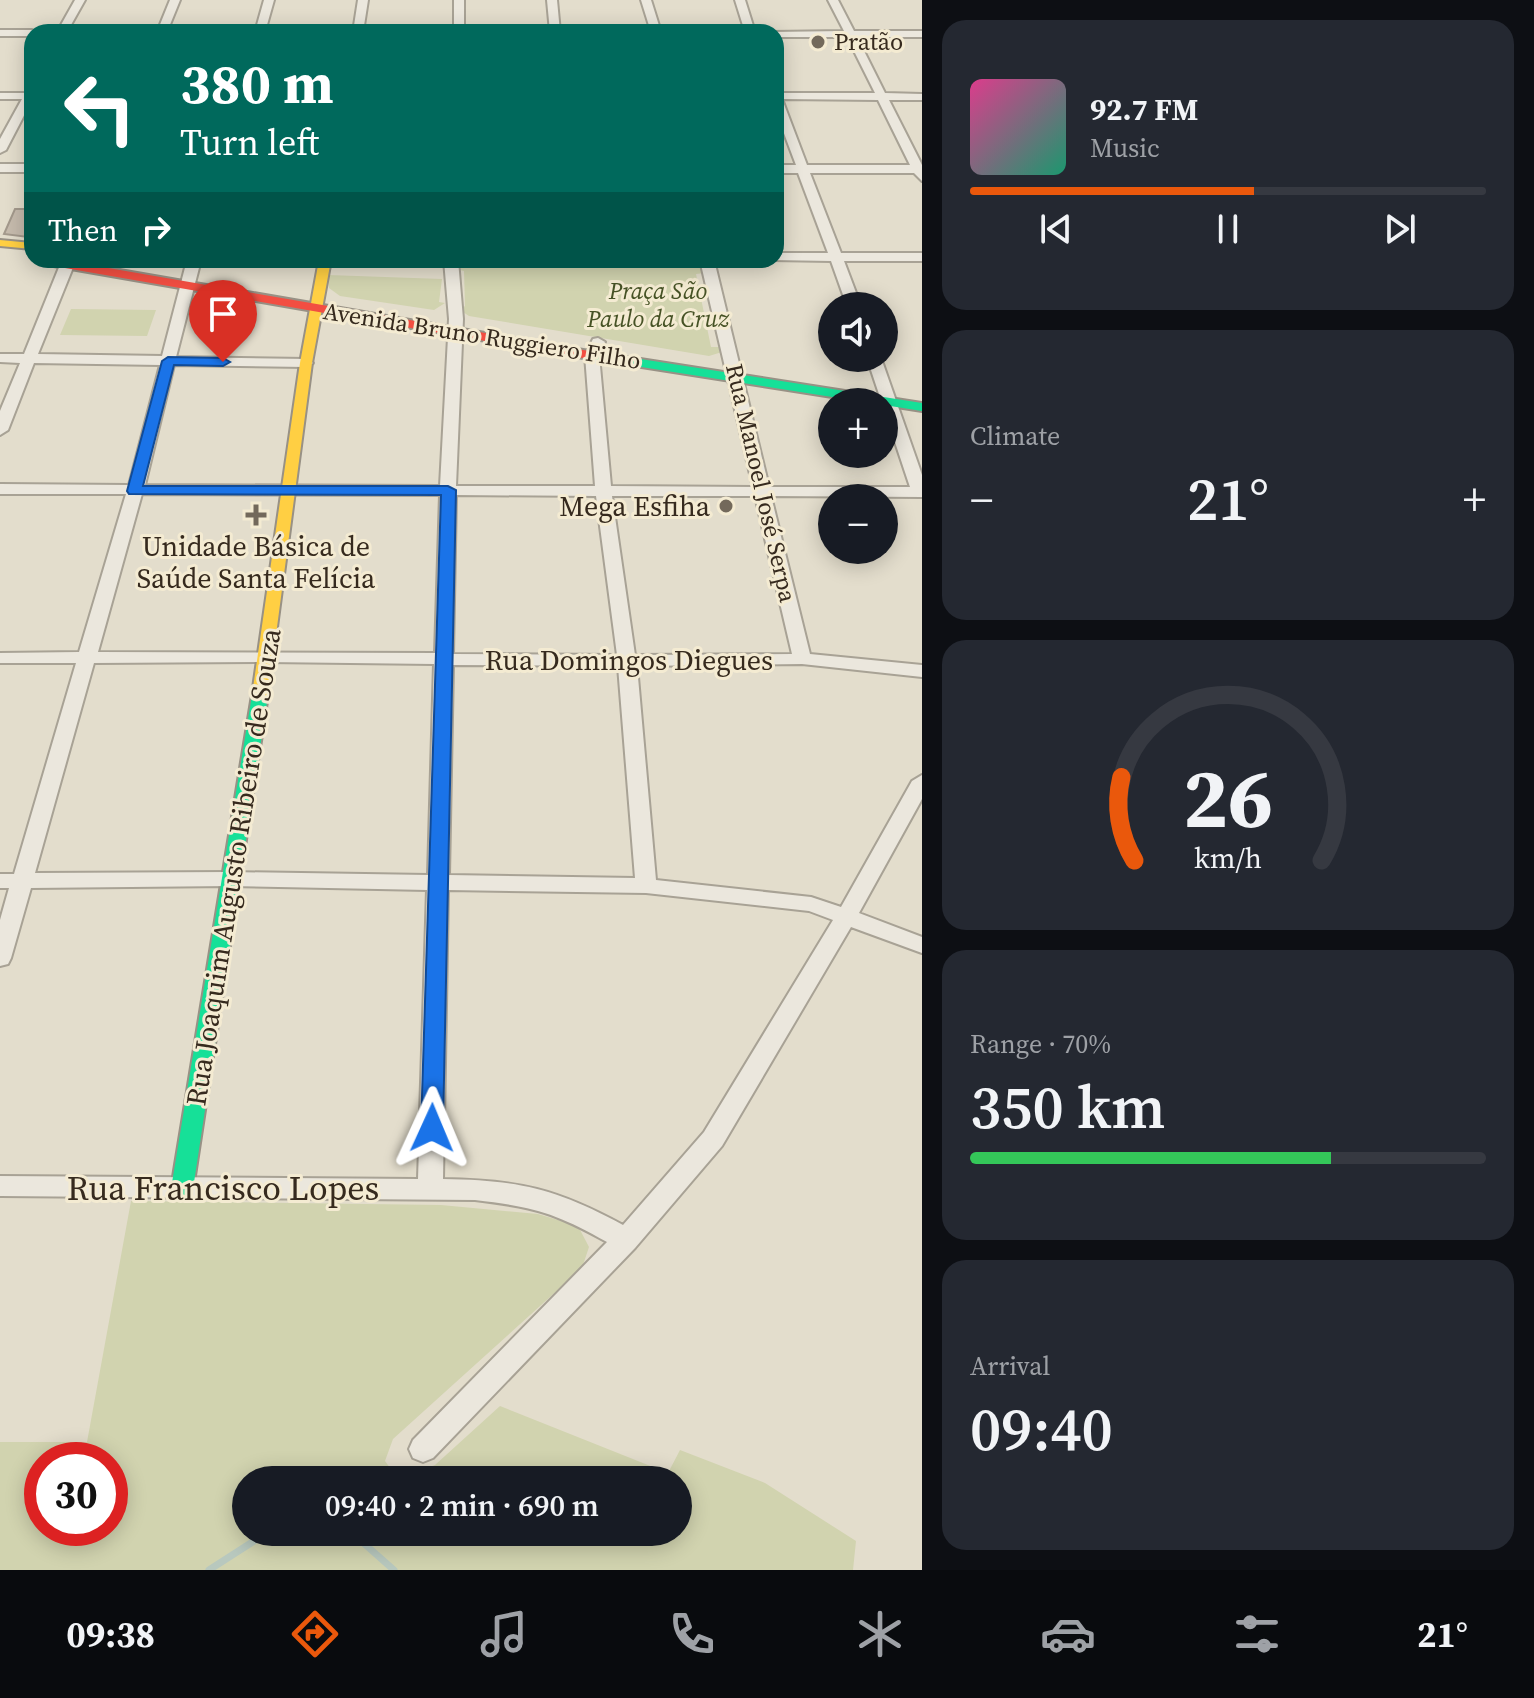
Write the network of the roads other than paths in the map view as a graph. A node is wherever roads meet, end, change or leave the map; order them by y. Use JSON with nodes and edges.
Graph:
{"nodes":[{"id":1,"x":80,"y":0,"type":"edge"},
{"id":2,"x":175,"y":0,"type":"edge"},
{"id":3,"x":269,"y":0,"type":"edge"},
{"id":4,"x":363,"y":0,"type":"edge"},
{"id":5,"x":459,"y":0,"type":"edge"},
{"id":6,"x":552,"y":0,"type":"edge"},
{"id":7,"x":646,"y":0,"type":"edge"},
{"id":8,"x":740,"y":0,"type":"edge"},
{"id":9,"x":833,"y":0,"type":"edge"},
{"id":10,"x":66,"y":24,"type":"edge"},
{"id":11,"x":165,"y":24,"type":"edge"},
{"id":12,"x":262,"y":24,"type":"edge"},
{"id":13,"x":359,"y":24,"type":"edge"},
{"id":14,"x":459,"y":24,"type":"edge"},
{"id":15,"x":554,"y":24,"type":"edge"},
{"id":16,"x":654,"y":24,"type":"edge"},
{"id":17,"x":748,"y":24,"type":"edge"},
{"id":18,"x":0,"y":33,"type":"edge"},
{"id":19,"x":24,"y":33,"type":"edge"},
{"id":20,"x":784,"y":34,"type":"edge"},
{"id":21,"x":851,"y":34,"type":"junction"},
{"id":22,"x":922,"y":34,"type":"edge"},
{"id":23,"x":24,"y":94,"type":"edge"},
{"id":24,"x":0,"y":96,"type":"edge"},
{"id":25,"x":784,"y":97,"type":"edge"},
{"id":26,"x":883,"y":97,"type":"junction"},
{"id":27,"x":922,"y":97,"type":"edge"},
{"id":28,"x":24,"y":107,"type":"edge"},
{"id":29,"x":784,"y":120,"type":"edge"},
{"id":30,"x":0,"y":150,"type":"edge"},
{"id":31,"x":0,"y":168,"type":"edge"},
{"id":32,"x":24,"y":168,"type":"edge"},
{"id":33,"x":784,"y":169,"type":"edge"},
{"id":34,"x":801,"y":169,"type":"junction"},
{"id":35,"x":921,"y":172,"type":"edge"},
{"id":36,"x":0,"y":243,"type":"edge"},
{"id":37,"x":24,"y":245,"type":"edge"},
{"id":38,"x":0,"y":256,"type":"edge"},
{"id":39,"x":784,"y":257,"type":"edge"},
{"id":40,"x":836,"y":257,"type":"junction"},
{"id":41,"x":922,"y":257,"type":"edge"},
{"id":42,"x":24,"y":258,"type":"edge"},
{"id":43,"x":66,"y":268,"type":"edge"},
{"id":44,"x":123,"y":268,"type":"edge"},
{"id":45,"x":154,"y":268,"type":"edge"},
{"id":46,"x":323,"y":268,"type":"edge"},
{"id":47,"x":451,"y":268,"type":"edge"},
{"id":48,"x":709,"y":268,"type":"edge"},
{"id":49,"x":190,"y":274,"type":"edge"},
{"id":50,"x":849,"y":292,"type":"edge"},
{"id":51,"x":317,"y":302,"type":"junction"},
{"id":52,"x":455,"y":326,"type":"junction"},
{"id":53,"x":595,"y":348,"type":"junction"},
{"id":54,"x":0,"y":358,"type":"edge"},
{"id":55,"x":29,"y":358,"type":"junction"},
{"id":56,"x":168,"y":361,"type":"junction"},
{"id":57,"x":306,"y":363,"type":"junction"},
{"id":58,"x":734,"y":371,"type":"junction"},
{"id":59,"x":839,"y":388,"type":"edge"},
{"id":60,"x":898,"y":396,"type":"edge"},
{"id":61,"x":922,"y":396,"type":"edge"},
{"id":62,"x":898,"y":399,"type":"edge"},
{"id":63,"x":922,"y":407,"type":"edge"},
{"id":64,"x":898,"y":425,"type":"edge"},
{"id":65,"x":0,"y":430,"type":"edge"},
{"id":66,"x":0,"y":489,"type":"edge"},
{"id":67,"x":290,"y":490,"type":"junction"},
{"id":68,"x":448,"y":490,"type":"junction"},
{"id":69,"x":135,"y":491,"type":"junction"},
{"id":70,"x":603,"y":491,"type":"junction"},
{"id":71,"x":764,"y":492,"type":"junction"},
{"id":72,"x":921,"y":492,"type":"edge"},
{"id":73,"x":266,"y":657,"type":"junction"},
{"id":74,"x":0,"y":658,"type":"edge"},
{"id":75,"x":85,"y":659,"type":"junction"},
{"id":76,"x":802,"y":659,"type":"junction"},
{"id":77,"x":444,"y":661,"type":"junction"},
{"id":78,"x":627,"y":661,"type":"junction"},
{"id":79,"x":922,"y":671,"type":"edge"},
{"id":80,"x":922,"y":781,"type":"edge"},
{"id":81,"x":230,"y":879,"type":"junction"},
{"id":82,"x":439,"y":881,"type":"junction"},
{"id":83,"x":11,"y":882,"type":"edge"},
{"id":84,"x":646,"y":886,"type":"junction"},
{"id":85,"x":846,"y":916,"type":"junction"},
{"id":86,"x":922,"y":945,"type":"edge"},
{"id":87,"x":0,"y":958,"type":"edge"},
{"id":88,"x":0,"y":1186,"type":"edge"},
{"id":89,"x":182,"y":1189,"type":"junction"},
{"id":90,"x":430,"y":1190,"type":"junction"},
{"id":91,"x":626,"y":1240,"type":"junction"},
{"id":92,"x":423,"y":1449,"type":"dead end"}],
"edges":[{"from":1,"to":10,"type":"street"},
{"from":2,"to":11,"type":"street"},
{"from":3,"to":12,"type":"street"},
{"from":4,"to":13,"type":"street"},
{"from":5,"to":14,"type":"street"},
{"from":6,"to":15,"type":"street"},
{"from":7,"to":16,"type":"street"},
{"from":8,"to":17,"type":"street"},
{"from":9,"to":21,"type":"street"},
{"from":18,"to":19,"type":"street"},
{"from":20,"to":21,"type":"street"},
{"from":21,"to":22,"type":"street"},
{"from":21,"to":26,"type":"street"},
{"from":23,"to":24,"type":"street"},
{"from":25,"to":26,"type":"street"},
{"from":26,"to":27,"type":"street"},
{"from":26,"to":35,"type":"street"},
{"from":28,"to":30,"type":"street"},
{"from":29,"to":34,"type":"street"},
{"from":31,"to":32,"type":"street"},
{"from":33,"to":34,"type":"street"},
{"from":34,"to":35,"type":"street"},
{"from":34,"to":40,"type":"street"},
{"from":36,"to":37,"type":"street"},
{"from":38,"to":42,"type":"street"},
{"from":39,"to":40,"type":"street"},
{"from":40,"to":41,"type":"street"},
{"from":40,"to":50,"type":"street"},
{"from":43,"to":55,"type":"street"},
{"from":44,"to":49,"type":"street","name":"Avenida Bruno Ruggiero Filho"},
{"from":45,"to":49,"type":"street","name":"Avenida Bruno Ruggiero Filho"},
{"from":46,"to":51,"type":"street","name":"Rua Joaquim Augusto Ribeiro de Souza"},
{"from":47,"to":52,"type":"street"},
{"from":48,"to":58,"type":"street","name":"Rua Manoel José Serpa"},
{"from":49,"to":51,"type":"street","name":"Avenida Bruno Ruggiero Filho"},
{"from":49,"to":56,"type":"street"},
{"from":51,"to":52,"type":"street","name":"Avenida Bruno Ruggiero Filho"},
{"from":51,"to":57,"type":"street","name":"Rua Joaquim Augusto Ribeiro de Souza"},
{"from":52,"to":53,"type":"street","name":"Avenida Bruno Ruggiero Filho"},
{"from":52,"to":68,"type":"street"},
{"from":53,"to":58,"type":"street","name":"Avenida Bruno Ruggiero Filho"},
{"from":53,"to":70,"type":"street"},
{"from":54,"to":55,"type":"street"},
{"from":55,"to":56,"type":"street"},
{"from":55,"to":65,"type":"street"},
{"from":56,"to":57,"type":"street"},
{"from":56,"to":69,"type":"street"},
{"from":57,"to":67,"type":"street","name":"Rua Joaquim Augusto Ribeiro de Souza"},
{"from":58,"to":59,"type":"street","name":"Avenida Bruno Ruggiero Filho"},
{"from":58,"to":71,"type":"street","name":"Rua Manoel José Serpa"},
{"from":60,"to":61,"type":"street","name":"Avenida Bruno Ruggiero Filho"},
{"from":62,"to":63,"type":"street","name":"Avenida Bruno Ruggiero Filho"},
{"from":64,"to":72,"type":"street"},
{"from":66,"to":69,"type":"street"},
{"from":67,"to":68,"type":"street"},
{"from":67,"to":69,"type":"street"},
{"from":67,"to":73,"type":"street","name":"Rua Joaquim Augusto Ribeiro de Souza"},
{"from":68,"to":70,"type":"street"},
{"from":68,"to":77,"type":"street"},
{"from":69,"to":75,"type":"street"},
{"from":70,"to":71,"type":"street"},
{"from":70,"to":78,"type":"street"},
{"from":71,"to":72,"type":"street"},
{"from":71,"to":76,"type":"street","name":"Rua Manoel José Serpa"},
{"from":73,"to":75,"type":"street","name":"Rua Domingos Diegues"},
{"from":73,"to":77,"type":"street","name":"Rua Domingos Diegues"},
{"from":73,"to":81,"type":"street","name":"Rua Joaquim Augusto Ribeiro de Souza"},
{"from":74,"to":75,"type":"street","name":"Rua Domingos Diegues"},
{"from":75,"to":83,"type":"street"},
{"from":76,"to":78,"type":"street","name":"Rua Domingos Diegues"},
{"from":76,"to":79,"type":"street","name":"Rua Domingos Diegues"},
{"from":77,"to":78,"type":"street","name":"Rua Domingos Diegues"},
{"from":77,"to":82,"type":"street"},
{"from":78,"to":84,"type":"street"},
{"from":80,"to":85,"type":"street"},
{"from":81,"to":82,"type":"street"},
{"from":81,"to":83,"type":"street"},
{"from":81,"to":89,"type":"street","name":"Rua Joaquim Augusto Ribeiro de Souza"},
{"from":82,"to":84,"type":"street"},
{"from":82,"to":90,"type":"street"},
{"from":83,"to":87,"type":"street"},
{"from":84,"to":85,"type":"street"},
{"from":85,"to":86,"type":"street"},
{"from":85,"to":91,"type":"street"},
{"from":88,"to":89,"type":"street","name":"Rua Francisco Lopes"},
{"from":89,"to":90,"type":"street","name":"Rua Francisco Lopes"},
{"from":90,"to":91,"type":"street","name":"Rua Francisco Lopes"},
{"from":91,"to":92,"type":"street"}]}
